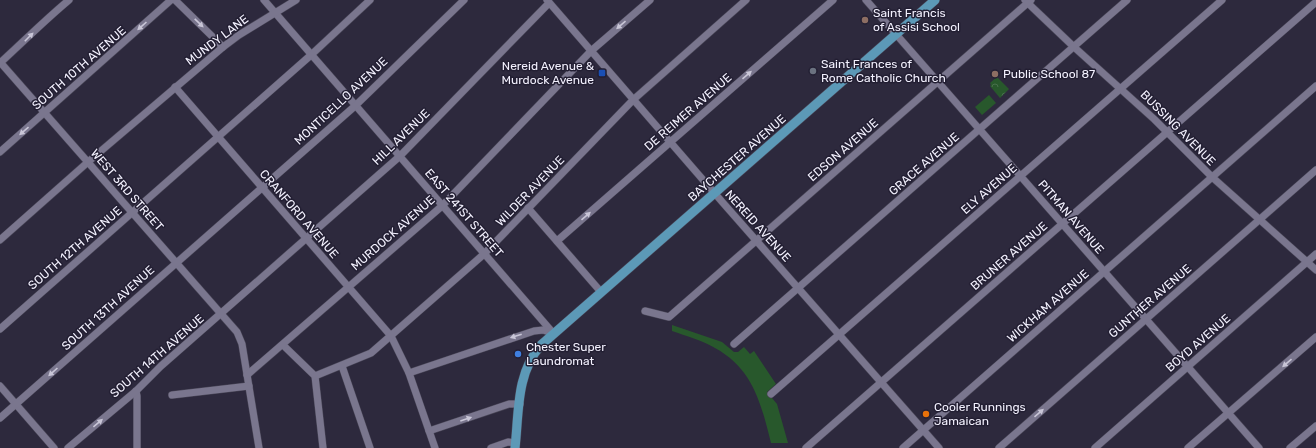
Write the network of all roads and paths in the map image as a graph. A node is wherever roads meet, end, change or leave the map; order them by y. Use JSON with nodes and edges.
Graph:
{"nodes":[{"id":1,"x":69,"y":0,"type":"edge"},
{"id":2,"x":171,"y":0,"type":"edge"},
{"id":3,"x":175,"y":0,"type":"edge"},
{"id":4,"x":264,"y":0,"type":"edge"},
{"id":5,"x":296,"y":0,"type":"edge"},
{"id":6,"x":370,"y":0,"type":"edge"},
{"id":7,"x":464,"y":0,"type":"edge"},
{"id":8,"x":650,"y":0,"type":"edge"},
{"id":9,"x":746,"y":0,"type":"edge"},
{"id":10,"x":833,"y":0,"type":"edge"},
{"id":11,"x":866,"y":0,"type":"edge"},
{"id":12,"x":935,"y":0,"type":"edge"},
{"id":13,"x":1127,"y":0,"type":"edge"},
{"id":14,"x":1222,"y":0,"type":"edge"},
{"id":15,"x":1028,"y":1,"type":"edge"},
{"id":16,"x":548,"y":2,"type":"edge"},
{"id":17,"x":1316,"y":2,"type":"edge"},
{"id":18,"x":275,"y":13,"type":"junction"},
{"id":19,"x":896,"y":35,"type":"junction"},
{"id":20,"x":223,"y":47,"type":"junction"},
{"id":21,"x":1074,"y":47,"type":"junction"},
{"id":22,"x":591,"y":51,"type":"junction"},
{"id":23,"x":312,"y":55,"type":"junction"},
{"id":24,"x":0,"y":63,"type":"edge"},
{"id":25,"x":938,"y":82,"type":"junction"},
{"id":26,"x":1316,"y":86,"type":"edge"},
{"id":27,"x":175,"y":87,"type":"junction"},
{"id":28,"x":1121,"y":88,"type":"junction"},
{"id":29,"x":633,"y":100,"type":"junction"},
{"id":30,"x":356,"y":106,"type":"junction"},
{"id":31,"x":44,"y":113,"type":"junction"},
{"id":32,"x":979,"y":130,"type":"junction"},
{"id":33,"x":1168,"y":132,"type":"junction"},
{"id":34,"x":218,"y":138,"type":"junction"},
{"id":35,"x":670,"y":142,"type":"junction"},
{"id":36,"x":0,"y":152,"type":"edge"},
{"id":37,"x":400,"y":156,"type":"junction"},
{"id":38,"x":88,"y":162,"type":"junction"},
{"id":39,"x":1316,"y":170,"type":"edge"},
{"id":40,"x":1021,"y":176,"type":"junction"},
{"id":41,"x":1212,"y":177,"type":"junction"},
{"id":42,"x":262,"y":188,"type":"junction"},
{"id":43,"x":714,"y":193,"type":"junction"},
{"id":44,"x":442,"y":206,"type":"junction"},
{"id":45,"x":528,"y":208,"type":"junction"},
{"id":46,"x":132,"y":212,"type":"junction"},
{"id":47,"x":231,"y":216,"type":"joint"},
{"id":48,"x":1259,"y":220,"type":"junction"},
{"id":49,"x":1062,"y":224,"type":"junction"},
{"id":50,"x":306,"y":239,"type":"junction"},
{"id":51,"x":0,"y":240,"type":"edge"},
{"id":52,"x":757,"y":240,"type":"junction"},
{"id":53,"x":557,"y":241,"type":"junction"},
{"id":54,"x":484,"y":254,"type":"junction"},
{"id":55,"x":1316,"y":254,"type":"edge"},
{"id":56,"x":176,"y":262,"type":"junction"},
{"id":57,"x":1307,"y":262,"type":"junction"},
{"id":58,"x":1316,"y":270,"type":"edge"},
{"id":59,"x":1104,"y":271,"type":"junction"},
{"id":60,"x":261,"y":279,"type":"joint"},
{"id":61,"x":348,"y":287,"type":"junction"},
{"id":62,"x":798,"y":288,"type":"junction"},
{"id":63,"x":601,"y":292,"type":"junction"},
{"id":64,"x":645,"y":311,"type":"dead end"},
{"id":65,"x":222,"y":314,"type":"junction"},
{"id":66,"x":1146,"y":319,"type":"junction"},
{"id":67,"x":0,"y":329,"type":"edge"},
{"id":68,"x":554,"y":334,"type":"junction"},
{"id":69,"x":840,"y":335,"type":"junction"},
{"id":70,"x":391,"y":336,"type":"junction"},
{"id":71,"x":1316,"y":337,"type":"edge"},
{"id":72,"x":734,"y":344,"type":"dead end"},
{"id":73,"x":283,"y":345,"type":"junction"},
{"id":74,"x":342,"y":366,"type":"junction"},
{"id":75,"x":1188,"y":366,"type":"junction"},
{"id":76,"x":409,"y":373,"type":"junction"},
{"id":77,"x":247,"y":375,"type":"junction"},
{"id":78,"x":315,"y":376,"type":"junction"},
{"id":79,"x":881,"y":382,"type":"junction"},
{"id":80,"x":0,"y":386,"type":"edge"},
{"id":81,"x":249,"y":386,"type":"junction"},
{"id":82,"x":136,"y":391,"type":"junction"},
{"id":83,"x":770,"y":394,"type":"dead end"},
{"id":84,"x":172,"y":395,"type":"dead end"},
{"id":85,"x":520,"y":404,"type":"junction"},
{"id":86,"x":16,"y":405,"type":"junction"},
{"id":87,"x":1229,"y":413,"type":"junction"},
{"id":88,"x":0,"y":418,"type":"edge"},
{"id":89,"x":1316,"y":426,"type":"edge"},
{"id":90,"x":923,"y":430,"type":"junction"},
{"id":91,"x":429,"y":431,"type":"junction"},
{"id":92,"x":516,"y":445,"type":"edge"},
{"id":93,"x":1298,"y":445,"type":"edge"},
{"id":94,"x":54,"y":448,"type":"edge"},
{"id":95,"x":68,"y":448,"type":"edge"},
{"id":96,"x":137,"y":448,"type":"edge"},
{"id":97,"x":259,"y":448,"type":"edge"},
{"id":98,"x":323,"y":448,"type":"edge"},
{"id":99,"x":370,"y":448,"type":"edge"},
{"id":100,"x":435,"y":448,"type":"edge"},
{"id":101,"x":491,"y":448,"type":"edge"},
{"id":102,"x":806,"y":448,"type":"edge"},
{"id":103,"x":903,"y":448,"type":"edge"},
{"id":104,"x":939,"y":448,"type":"edge"},
{"id":105,"x":999,"y":448,"type":"edge"},
{"id":106,"x":1095,"y":448,"type":"edge"},
{"id":107,"x":1188,"y":448,"type":"edge"},
{"id":108,"x":1259,"y":448,"type":"edge"},
{"id":109,"x":1290,"y":448,"type":"edge"}],
"edges":[{"from":24,"to":1,"type":"street","one_way":true},
{"from":2,"to":31,"type":"street","name":"SOUTH 10TH AVENUE","one_way":true},
{"from":3,"to":20,"type":"street","one_way":true},
{"from":4,"to":18,"type":"street","name":"EAST 241ST STREET"},
{"from":5,"to":18,"type":"street","name":"MUNDY LANE"},
{"from":6,"to":23,"type":"street","name":"SOUTH 12TH AVENUE"},
{"from":7,"to":30,"type":"street","name":"MONTICELLO AVENUE"},
{"from":8,"to":22,"type":"street","name":"MURDOCK AVENUE","one_way":true},
{"from":9,"to":29,"type":"street","name":"WILDER AVENUE"},
{"from":35,"to":10,"type":"street","name":"DE REIMER AVENUE","one_way":true},
{"from":11,"to":19,"type":"street","name":"PITMAN AVENUE"},
{"from":12,"to":19,"type":"main road","name":"BAYCHESTER AVENUE"},
{"from":13,"to":21,"type":"street","name":"GRACE AVENUE"},
{"from":14,"to":28,"type":"street","name":"ELY AVENUE"},
{"from":15,"to":21,"type":"street","name":"BUSSING AVENUE"},
{"from":15,"to":25,"type":"street","name":"EDSON AVENUE"},
{"from":16,"to":22,"type":"street","name":"NEREID AVENUE"},
{"from":16,"to":37,"type":"street","name":"HILL AVENUE"},
{"from":17,"to":33,"type":"street","name":"BRUNER AVENUE"},
{"from":18,"to":20,"type":"street","name":"MUNDY LANE"},
{"from":18,"to":23,"type":"street","name":"EAST 241ST STREET"},
{"from":19,"to":25,"type":"street","name":"PITMAN AVENUE"},
{"from":19,"to":43,"type":"main road","name":"BAYCHESTER AVENUE"},
{"from":20,"to":27,"type":"street","name":"MUNDY LANE"},
{"from":21,"to":28,"type":"street","name":"BUSSING AVENUE"},
{"from":21,"to":32,"type":"street","name":"GRACE AVENUE"},
{"from":22,"to":29,"type":"street","name":"NEREID AVENUE"},
{"from":22,"to":44,"type":"street","name":"MURDOCK AVENUE"},
{"from":23,"to":30,"type":"street","name":"EAST 241ST STREET"},
{"from":23,"to":34,"type":"street","name":"SOUTH 12TH AVENUE"},
{"from":24,"to":31,"type":"street","name":"WEST 3RD STREET"},
{"from":25,"to":32,"type":"street","name":"PITMAN AVENUE"},
{"from":25,"to":52,"type":"street","name":"EDSON AVENUE"},
{"from":26,"to":41,"type":"street","name":"WICKHAM AVENUE"},
{"from":27,"to":34,"type":"street","name":"CRANFORD AVENUE"},
{"from":27,"to":38,"type":"street","name":"MUNDY LANE"},
{"from":28,"to":33,"type":"street","name":"BUSSING AVENUE"},
{"from":28,"to":40,"type":"street","name":"ELY AVENUE"},
{"from":29,"to":35,"type":"street","name":"NEREID AVENUE"},
{"from":29,"to":45,"type":"street","name":"WILDER AVENUE"},
{"from":30,"to":37,"type":"street","name":"EAST 241ST STREET"},
{"from":30,"to":42,"type":"street","name":"MONTICELLO AVENUE"},
{"from":31,"to":36,"type":"street","name":"SOUTH 10TH AVENUE","one_way":true},
{"from":31,"to":38,"type":"street","name":"WEST 3RD STREET"},
{"from":32,"to":40,"type":"street","name":"PITMAN AVENUE"},
{"from":32,"to":62,"type":"street","name":"GRACE AVENUE"},
{"from":33,"to":41,"type":"street","name":"BUSSING AVENUE"},
{"from":33,"to":49,"type":"street","name":"BRUNER AVENUE"},
{"from":34,"to":42,"type":"street","name":"CRANFORD AVENUE"},
{"from":34,"to":46,"type":"street","name":"SOUTH 12TH AVENUE"},
{"from":35,"to":43,"type":"street","name":"NEREID AVENUE"},
{"from":53,"to":35,"type":"street","name":"DE REIMER AVENUE","one_way":true},
{"from":37,"to":44,"type":"street","name":"EAST 241ST STREET"},
{"from":37,"to":50,"type":"street","name":"HILL AVENUE"},
{"from":38,"to":46,"type":"street","name":"WEST 3RD STREET"},
{"from":38,"to":51,"type":"street","name":"MUNDY LANE"},
{"from":39,"to":48,"type":"street","name":"GUNTHER AVENUE"},
{"from":40,"to":49,"type":"street","name":"PITMAN AVENUE"},
{"from":40,"to":69,"type":"street","name":"ELY AVENUE"},
{"from":41,"to":48,"type":"street","name":"BUSSING AVENUE"},
{"from":41,"to":59,"type":"street","name":"WICKHAM AVENUE"},
{"from":42,"to":47,"type":"street","name":"MONTICELLO AVENUE"},
{"from":42,"to":50,"type":"street","name":"CRANFORD AVENUE"},
{"from":43,"to":52,"type":"street","name":"NEREID AVENUE"},
{"from":43,"to":63,"type":"main road","name":"BAYCHESTER AVENUE"},
{"from":44,"to":54,"type":"street","name":"EAST 241ST STREET"},
{"from":44,"to":61,"type":"street","name":"MURDOCK AVENUE"},
{"from":45,"to":53,"type":"street"},
{"from":45,"to":54,"type":"street","name":"WILDER AVENUE"},
{"from":46,"to":56,"type":"street","name":"WEST 3RD STREET"},
{"from":46,"to":67,"type":"street","name":"SOUTH 12TH AVENUE"},
{"from":47,"to":56,"type":"street","name":"SOUTH 13TH AVENUE"},
{"from":48,"to":57,"type":"street","name":"BUSSING AVENUE"},
{"from":48,"to":66,"type":"street","name":"GUNTHER AVENUE"},
{"from":49,"to":59,"type":"street","name":"PITMAN AVENUE"},
{"from":49,"to":79,"type":"street","name":"BRUNER AVENUE"},
{"from":50,"to":60,"type":"street","name":"HILL AVENUE"},
{"from":50,"to":61,"type":"street","name":"CRANFORD AVENUE"},
{"from":52,"to":62,"type":"street","name":"NEREID AVENUE"},
{"from":52,"to":64,"type":"street","name":"EDSON AVENUE"},
{"from":53,"to":63,"type":"street"},
{"from":54,"to":68,"type":"street","name":"EAST 241ST STREET"},
{"from":54,"to":70,"type":"street","name":"WILDER AVENUE"},
{"from":55,"to":57,"type":"street","name":"BOYD AVENUE"},
{"from":56,"to":65,"type":"street","name":"WEST 3RD STREET"},
{"from":56,"to":86,"type":"street","name":"SOUTH 13TH AVENUE","one_way":true},
{"from":57,"to":58,"type":"street","name":"BUSSING AVENUE"},
{"from":57,"to":75,"type":"street","name":"BOYD AVENUE"},
{"from":59,"to":66,"type":"street","name":"PITMAN AVENUE"},
{"from":59,"to":90,"type":"street","name":"WICKHAM AVENUE"},
{"from":60,"to":65,"type":"street","name":"SOUTH 14TH AVENUE"},
{"from":61,"to":70,"type":"street","name":"CRANFORD AVENUE"},
{"from":61,"to":73,"type":"street","name":"MURDOCK AVENUE"},
{"from":62,"to":69,"type":"street","name":"NEREID AVENUE"},
{"from":62,"to":72,"type":"street","name":"GRACE AVENUE"},
{"from":63,"to":68,"type":"main road","name":"BAYCHESTER AVENUE"},
{"from":65,"to":77,"type":"street","name":"WEST 3RD STREET"},
{"from":65,"to":82,"type":"street","name":"SOUTH 14TH AVENUE"},
{"from":66,"to":75,"type":"street","name":"PITMAN AVENUE"},
{"from":105,"to":66,"type":"street","name":"GUNTHER AVENUE","one_way":true},
{"from":68,"to":76,"type":"street","one_way":true},
{"from":68,"to":85,"type":"main road"},
{"from":69,"to":79,"type":"street","name":"NEREID AVENUE"},
{"from":69,"to":83,"type":"street","name":"ELY AVENUE"},
{"from":70,"to":74,"type":"street","name":"WILDER AVENUE"},
{"from":70,"to":76,"type":"street","name":"CRANFORD AVENUE"},
{"from":71,"to":87,"type":"street","one_way":true},
{"from":73,"to":77,"type":"street","name":"MURDOCK AVENUE"},
{"from":73,"to":78,"type":"street"},
{"from":74,"to":78,"type":"street","name":"WILDER AVENUE"},
{"from":74,"to":99,"type":"street"},
{"from":75,"to":87,"type":"street","name":"PITMAN AVENUE"},
{"from":75,"to":106,"type":"street","name":"BOYD AVENUE"},
{"from":76,"to":91,"type":"street","name":"CRANFORD AVENUE"},
{"from":77,"to":81,"type":"street"},
{"from":78,"to":98,"type":"street"},
{"from":79,"to":90,"type":"street","name":"NEREID AVENUE"},
{"from":79,"to":102,"type":"street","name":"BRUNER AVENUE"},
{"from":80,"to":86,"type":"street"},
{"from":81,"to":84,"type":"street"},
{"from":81,"to":97,"type":"street"},
{"from":95,"to":82,"type":"street","name":"SOUTH 14TH AVENUE","one_way":true},
{"from":82,"to":96,"type":"street"},
{"from":91,"to":85,"type":"street","one_way":true},
{"from":85,"to":92,"type":"main road"},
{"from":86,"to":88,"type":"street","name":"SOUTH 13TH AVENUE"},
{"from":86,"to":94,"type":"street"},
{"from":87,"to":107,"type":"street"},
{"from":87,"to":108,"type":"street","name":"PITMAN AVENUE"},
{"from":89,"to":93,"type":"street"},
{"from":90,"to":103,"type":"street","name":"WICKHAM AVENUE"},
{"from":90,"to":104,"type":"street","name":"NEREID AVENUE"},
{"from":91,"to":100,"type":"street","name":"CRANFORD AVENUE"},
{"from":92,"to":101,"type":"street"},
{"from":93,"to":109,"type":"street"}]}
